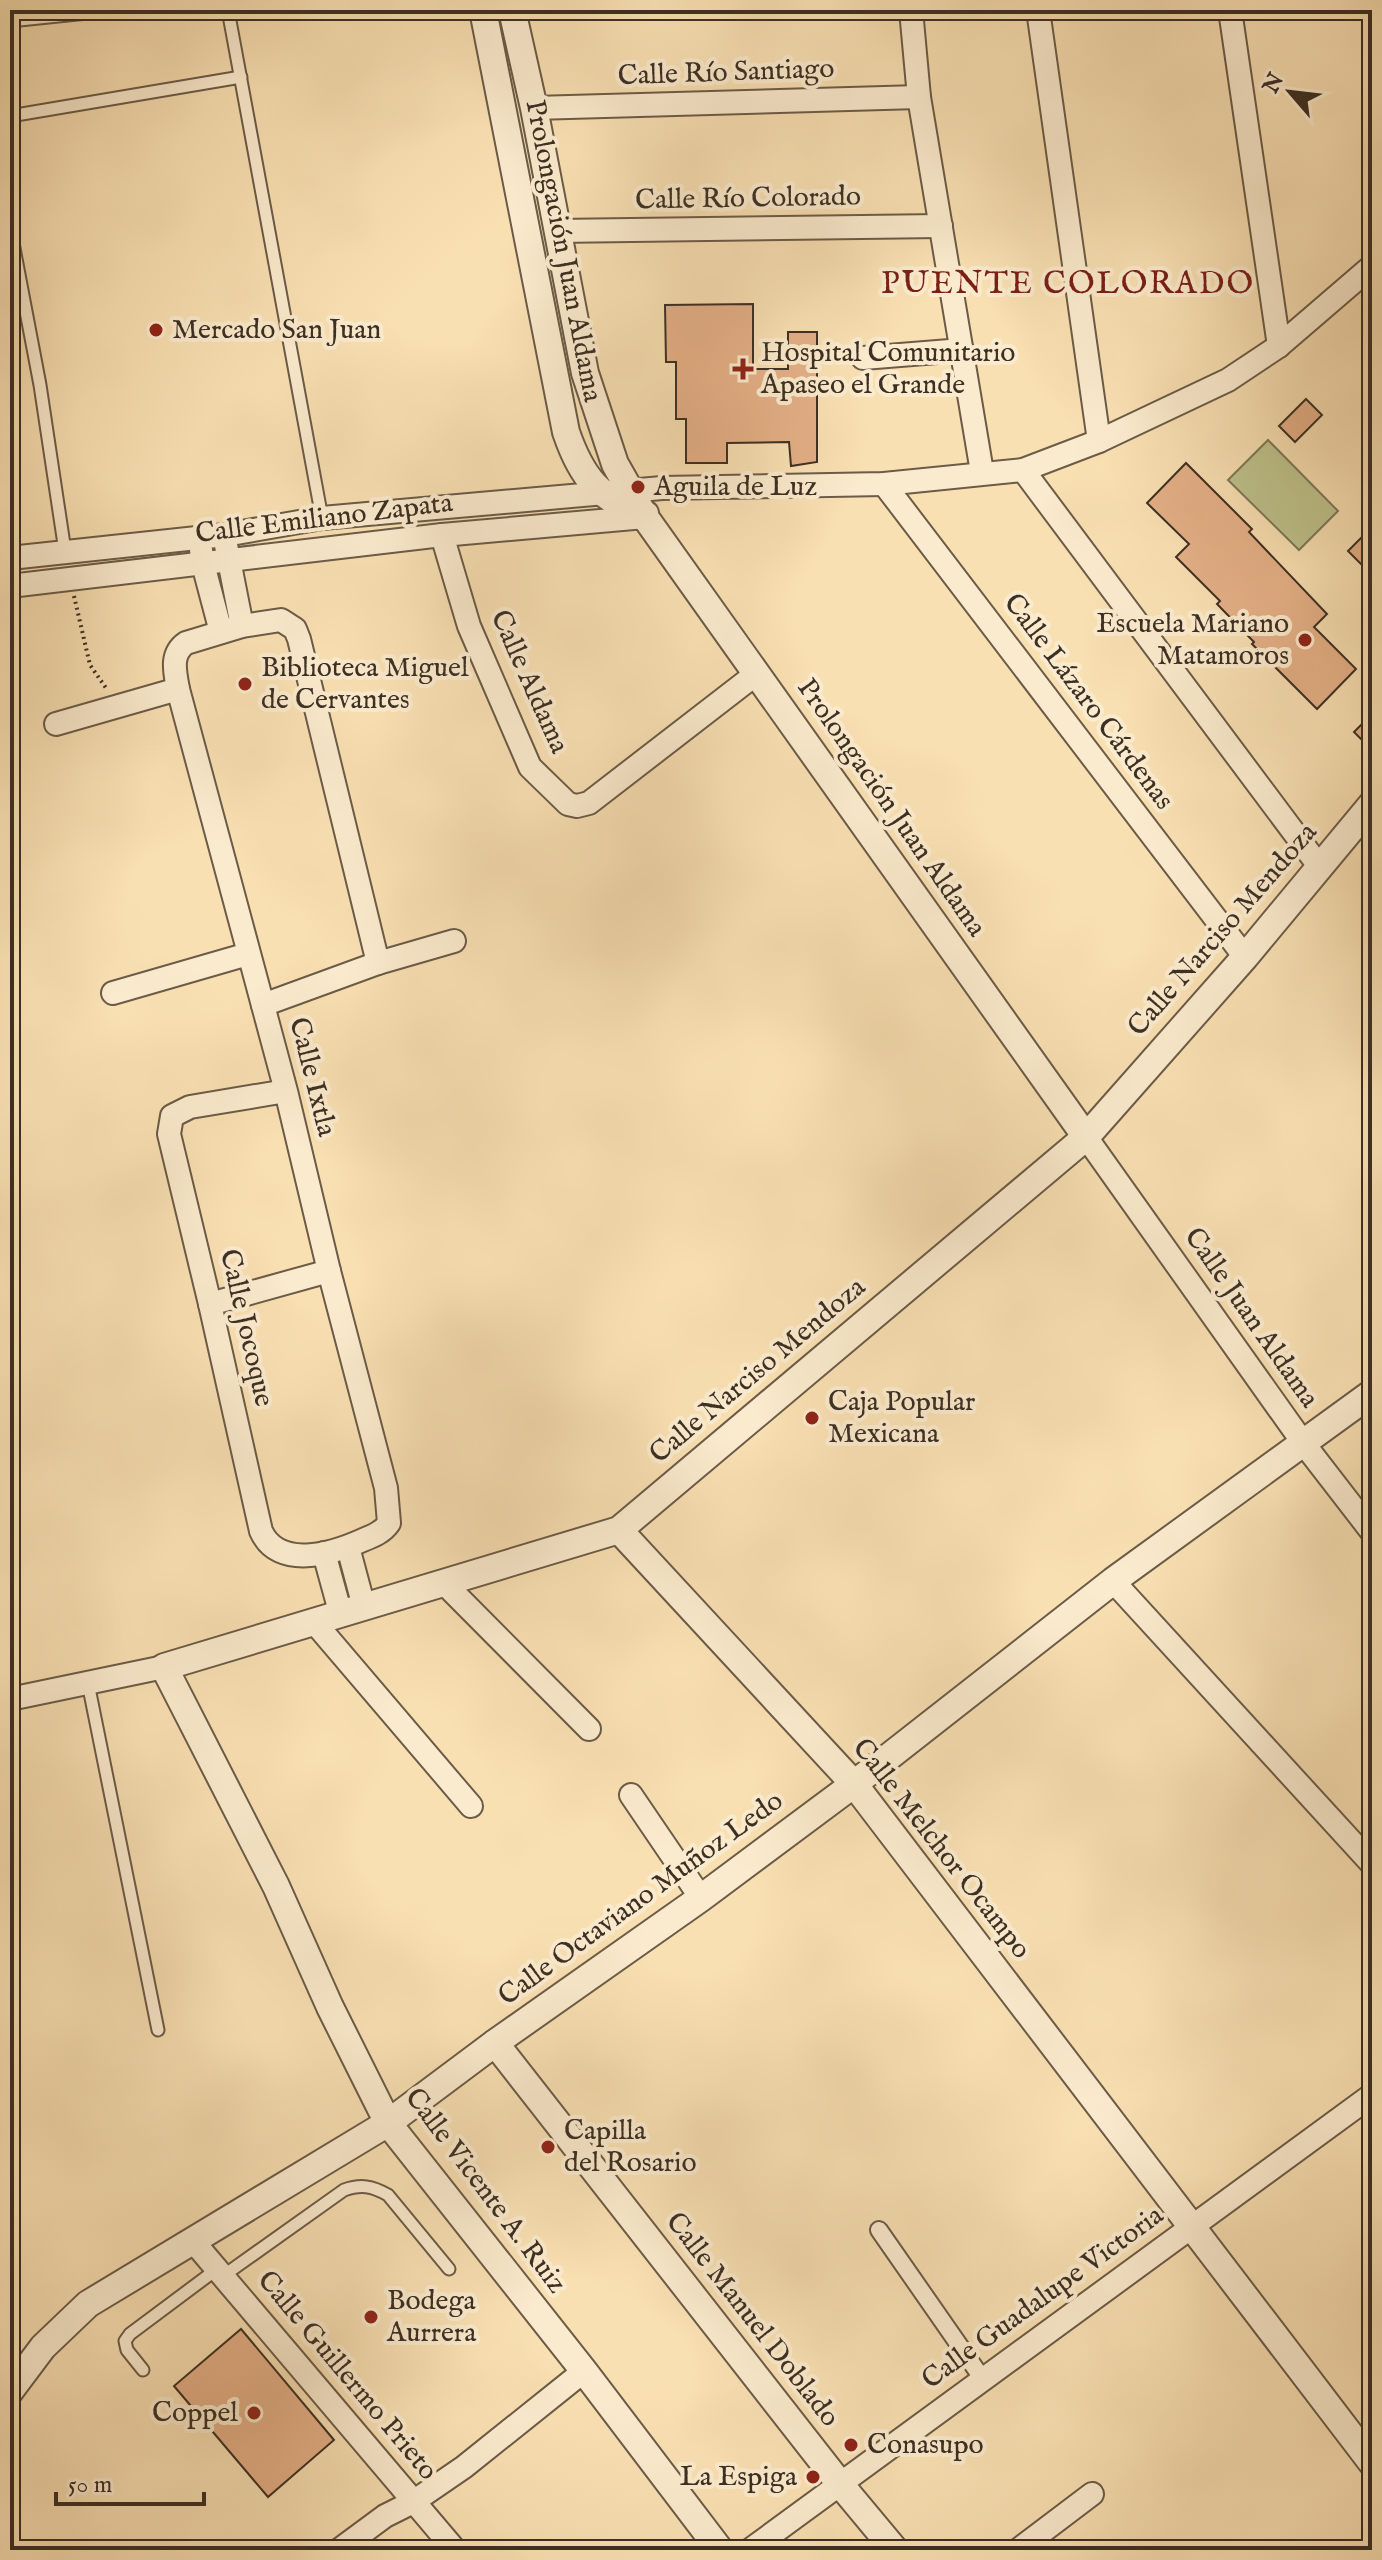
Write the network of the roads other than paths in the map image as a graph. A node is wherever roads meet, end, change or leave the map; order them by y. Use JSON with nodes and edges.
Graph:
{"nodes":[{"id":1,"x":116,"y":10,"type":"edge"},
{"id":2,"x":228,"y":10,"type":"edge"},
{"id":3,"x":483,"y":10,"type":"edge"},
{"id":4,"x":512,"y":10,"type":"edge"},
{"id":5,"x":911,"y":10,"type":"edge"},
{"id":6,"x":1038,"y":10,"type":"edge"},
{"id":7,"x":1230,"y":10,"type":"edge"},
{"id":8,"x":10,"y":21,"type":"edge"},
{"id":9,"x":241,"y":77,"type":"junction"},
{"id":10,"x":919,"y":97,"type":"junction"},
{"id":11,"x":534,"y":108,"type":"junction"},
{"id":12,"x":10,"y":116,"type":"edge"},
{"id":13,"x":941,"y":226,"type":"junction"},
{"id":14,"x":10,"y":227,"type":"edge"},
{"id":15,"x":556,"y":231,"type":"junction"},
{"id":16,"x":1372,"y":266,"type":"edge"},
{"id":17,"x":1279,"y":346,"type":"junction"},
{"id":18,"x":962,"y":350,"type":"junction"},
{"id":19,"x":863,"y":358,"type":"dead end"},
{"id":20,"x":1099,"y":441,"type":"junction"},
{"id":21,"x":1023,"y":470,"type":"junction"},
{"id":22,"x":982,"y":472,"type":"junction"},
{"id":23,"x":884,"y":484,"type":"junction"},
{"id":24,"x":662,"y":488,"type":"junction"},
{"id":25,"x":631,"y":492,"type":"junction"},
{"id":26,"x":601,"y":493,"type":"junction"},
{"id":27,"x":645,"y":517,"type":"junction"},
{"id":28,"x":322,"y":518,"type":"junction"},
{"id":29,"x":225,"y":535,"type":"junction"},
{"id":30,"x":442,"y":535,"type":"junction"},
{"id":31,"x":200,"y":537,"type":"junction"},
{"id":32,"x":65,"y":551,"type":"junction"},
{"id":33,"x":10,"y":558,"type":"edge"},
{"id":34,"x":229,"y":560,"type":"junction"},
{"id":35,"x":203,"y":564,"type":"junction"},
{"id":36,"x":10,"y":586,"type":"edge"},
{"id":37,"x":231,"y":629,"type":"junction"},
{"id":38,"x":756,"y":674,"type":"junction"},
{"id":39,"x":178,"y":689,"type":"junction"},
{"id":40,"x":56,"y":724,"type":"dead end"},
{"id":41,"x":1372,"y":804,"type":"edge"},
{"id":42,"x":1319,"y":866,"type":"junction"},
{"id":43,"x":454,"y":941,"type":"dead end"},
{"id":44,"x":248,"y":954,"type":"junction"},
{"id":45,"x":1245,"y":957,"type":"junction"},
{"id":46,"x":378,"y":963,"type":"junction"},
{"id":47,"x":113,"y":993,"type":"dead end"},
{"id":48,"x":263,"y":1005,"type":"junction"},
{"id":49,"x":286,"y":1091,"type":"junction"},
{"id":50,"x":1086,"y":1137,"type":"junction"},
{"id":51,"x":329,"y":1271,"type":"junction"},
{"id":52,"x":210,"y":1304,"type":"junction"},
{"id":53,"x":1372,"y":1393,"type":"edge"},
{"id":54,"x":1304,"y":1444,"type":"junction"},
{"id":55,"x":619,"y":1530,"type":"junction"},
{"id":56,"x":1372,"y":1532,"type":"edge"},
{"id":57,"x":348,"y":1547,"type":"junction"},
{"id":58,"x":324,"y":1553,"type":"junction"},
{"id":59,"x":1113,"y":1581,"type":"junction"},
{"id":60,"x":444,"y":1583,"type":"junction"},
{"id":61,"x":352,"y":1611,"type":"junction"},
{"id":62,"x":315,"y":1623,"type":"junction"},
{"id":63,"x":164,"y":1667,"type":"junction"},
{"id":64,"x":88,"y":1683,"type":"junction"},
{"id":65,"x":10,"y":1699,"type":"edge"},
{"id":66,"x":589,"y":1729,"type":"dead end"},
{"id":67,"x":854,"y":1784,"type":"junction"},
{"id":68,"x":631,"y":1795,"type":"dead end"},
{"id":69,"x":471,"y":1806,"type":"dead end"},
{"id":70,"x":1372,"y":1864,"type":"edge"},
{"id":71,"x":701,"y":1898,"type":"junction"},
{"id":72,"x":158,"y":2030,"type":"dead end"},
{"id":73,"x":495,"y":2043,"type":"junction"},
{"id":74,"x":1372,"y":2095,"type":"edge"},
{"id":75,"x":388,"y":2123,"type":"junction"},
{"id":76,"x":1192,"y":2226,"type":"junction"},
{"id":77,"x":879,"y":2230,"type":"dead end"},
{"id":78,"x":193,"y":2241,"type":"junction"},
{"id":79,"x":449,"y":2269,"type":"dead end"},
{"id":80,"x":220,"y":2272,"type":"junction"},
{"id":81,"x":143,"y":2370,"type":"dead end"},
{"id":82,"x":584,"y":2371,"type":"junction"},
{"id":83,"x":982,"y":2378,"type":"junction"},
{"id":84,"x":10,"y":2391,"type":"edge"},
{"id":85,"x":1372,"y":2463,"type":"edge"},
{"id":86,"x":840,"y":2484,"type":"junction"},
{"id":87,"x":1092,"y":2494,"type":"dead end"},
{"id":88,"x":413,"y":2502,"type":"junction"},
{"id":89,"x":339,"y":2550,"type":"edge"},
{"id":90,"x":455,"y":2550,"type":"edge"},
{"id":91,"x":720,"y":2550,"type":"edge"},
{"id":92,"x":750,"y":2550,"type":"edge"},
{"id":93,"x":895,"y":2550,"type":"edge"},
{"id":94,"x":1018,"y":2550,"type":"edge"}],
"edges":[{"from":1,"to":8,"type":"lane"},
{"from":2,"to":9,"type":"lane"},
{"from":3,"to":26,"type":"street","name":"Prolongación Juan Aldama"},
{"from":4,"to":11,"type":"street","name":"Prolongación Juan Aldama"},
{"from":5,"to":10,"type":"street"},
{"from":6,"to":20,"type":"street"},
{"from":7,"to":17,"type":"street"},
{"from":9,"to":12,"type":"lane"},
{"from":9,"to":28,"type":"lane"},
{"from":10,"to":11,"type":"street","name":"Calle Río Santiago"},
{"from":10,"to":13,"type":"street"},
{"from":11,"to":15,"type":"street","name":"Prolongación Juan Aldama"},
{"from":13,"to":15,"type":"street","name":"Calle Río Colorado"},
{"from":13,"to":18,"type":"street"},
{"from":14,"to":32,"type":"lane"},
{"from":15,"to":25,"type":"street","name":"Prolongación Juan Aldama"},
{"from":16,"to":17,"type":"street","name":"Calle Emiliano Zapata"},
{"from":17,"to":20,"type":"street","name":"Calle Emiliano Zapata"},
{"from":18,"to":19,"type":"street"},
{"from":18,"to":22,"type":"street"},
{"from":20,"to":21,"type":"street","name":"Calle Emiliano Zapata"},
{"from":21,"to":22,"type":"street","name":"Calle Emiliano Zapata"},
{"from":21,"to":42,"type":"street"},
{"from":22,"to":23,"type":"street","name":"Calle Emiliano Zapata"},
{"from":23,"to":24,"type":"street","name":"Calle Emiliano Zapata"},
{"from":23,"to":45,"type":"street","name":"Calle Lázaro Cárdenas"},
{"from":24,"to":25,"type":"street","name":"Calle Emiliano Zapata"},
{"from":24,"to":27,"type":"street"},
{"from":25,"to":26,"type":"street","name":"Calle Emiliano Zapata"},
{"from":25,"to":27,"type":"street","name":"Prolongación Juan Aldama"},
{"from":26,"to":27,"type":"street","name":"Prolongación Juan Aldama"},
{"from":26,"to":28,"type":"street","name":"Calle Emiliano Zapata"},
{"from":27,"to":30,"type":"street","name":"Calle Emiliano Zapata"},
{"from":27,"to":38,"type":"street","name":"Prolongación Juan Aldama"},
{"from":28,"to":29,"type":"street","name":"Calle Emiliano Zapata"},
{"from":29,"to":31,"type":"street","name":"Calle Emiliano Zapata"},
{"from":29,"to":34,"type":"street"},
{"from":30,"to":34,"type":"street","name":"Calle Emiliano Zapata"},
{"from":30,"to":38,"type":"street","name":"Calle Aldama"},
{"from":31,"to":32,"type":"street","name":"Calle Emiliano Zapata"},
{"from":31,"to":35,"type":"street"},
{"from":32,"to":33,"type":"street","name":"Calle Emiliano Zapata"},
{"from":34,"to":35,"type":"street","name":"Calle Emiliano Zapata"},
{"from":34,"to":37,"type":"street"},
{"from":35,"to":36,"type":"street","name":"Calle Emiliano Zapata"},
{"from":35,"to":37,"type":"street"},
{"from":37,"to":39,"type":"street","name":"Calle Ixtla"},
{"from":37,"to":46,"type":"street"},
{"from":38,"to":50,"type":"street","name":"Prolongación Juan Aldama"},
{"from":39,"to":40,"type":"street"},
{"from":39,"to":44,"type":"street","name":"Calle Ixtla"},
{"from":41,"to":42,"type":"street","name":"Calle Narciso Mendoza"},
{"from":42,"to":45,"type":"street","name":"Calle Narciso Mendoza"},
{"from":43,"to":46,"type":"street"},
{"from":44,"to":47,"type":"street"},
{"from":44,"to":48,"type":"street","name":"Calle Ixtla"},
{"from":45,"to":50,"type":"street","name":"Calle Narciso Mendoza"},
{"from":46,"to":48,"type":"street"},
{"from":48,"to":49,"type":"street","name":"Calle Ixtla"},
{"from":49,"to":51,"type":"street","name":"Calle Ixtla"},
{"from":49,"to":52,"type":"street","name":"Calle Jocoque"},
{"from":50,"to":54,"type":"street","name":"Calle Juan Aldama"},
{"from":50,"to":55,"type":"street","name":"Calle Narciso Mendoza"},
{"from":51,"to":52,"type":"street"},
{"from":51,"to":57,"type":"street","name":"Calle Ixtla"},
{"from":52,"to":58,"type":"street","name":"Calle Jocoque"},
{"from":53,"to":54,"type":"street","name":"Calle Octaviano Muñoz Ledo"},
{"from":54,"to":56,"type":"street","name":"Calle Juan Aldama"},
{"from":54,"to":59,"type":"street","name":"Calle Octaviano Muñoz Ledo"},
{"from":55,"to":60,"type":"street","name":"Calle Narciso Mendoza"},
{"from":55,"to":67,"type":"street","name":"Calle Melchor Ocampo"},
{"from":57,"to":58,"type":"street"},
{"from":57,"to":61,"type":"street"},
{"from":58,"to":61,"type":"street"},
{"from":59,"to":67,"type":"street","name":"Calle Octaviano Muñoz Ledo"},
{"from":59,"to":70,"type":"street"},
{"from":60,"to":61,"type":"street","name":"Calle Narciso Mendoza"},
{"from":60,"to":66,"type":"street"},
{"from":61,"to":62,"type":"street","name":"Calle Narciso Mendoza"},
{"from":62,"to":63,"type":"street","name":"Calle Narciso Mendoza"},
{"from":62,"to":69,"type":"street"},
{"from":63,"to":64,"type":"street","name":"Calle Narciso Mendoza"},
{"from":63,"to":75,"type":"street","name":"Calle Vicente A. Ruiz"},
{"from":64,"to":65,"type":"street","name":"Calle Narciso Mendoza"},
{"from":64,"to":72,"type":"lane"},
{"from":67,"to":71,"type":"street","name":"Calle Octaviano Muñoz Ledo"},
{"from":67,"to":76,"type":"street","name":"Calle Melchor Ocampo"},
{"from":68,"to":71,"type":"street"},
{"from":71,"to":73,"type":"street","name":"Calle Octaviano Muñoz Ledo"},
{"from":73,"to":75,"type":"street","name":"Calle Octaviano Muñoz Ledo"},
{"from":73,"to":86,"type":"street","name":"Calle Manuel Doblado"},
{"from":74,"to":76,"type":"street","name":"Calle Guadalupe Victoria"},
{"from":75,"to":78,"type":"street","name":"Calle Octaviano Muñoz Ledo"},
{"from":75,"to":82,"type":"street","name":"Calle Vicente A. Ruiz"},
{"from":76,"to":83,"type":"street","name":"Calle Guadalupe Victoria"},
{"from":76,"to":85,"type":"street","name":"Calle Melchor Ocampo"},
{"from":77,"to":83,"type":"street"},
{"from":78,"to":80,"type":"street","name":"Calle Guillermo Prieto"},
{"from":78,"to":84,"type":"street","name":"Calle Octaviano Muñoz Ledo"},
{"from":79,"to":80,"type":"lane"},
{"from":80,"to":81,"type":"lane"},
{"from":80,"to":88,"type":"street","name":"Calle Guillermo Prieto"},
{"from":82,"to":88,"type":"street"},
{"from":82,"to":91,"type":"street","name":"Calle Vicente A. Ruiz"},
{"from":83,"to":86,"type":"street","name":"Calle Guadalupe Victoria"},
{"from":86,"to":92,"type":"street","name":"Calle Guadalupe Victoria"},
{"from":86,"to":93,"type":"street","name":"Calle Manuel Doblado"},
{"from":87,"to":94,"type":"street"},
{"from":88,"to":89,"type":"street"},
{"from":88,"to":90,"type":"street","name":"Calle Guillermo Prieto"}]}
